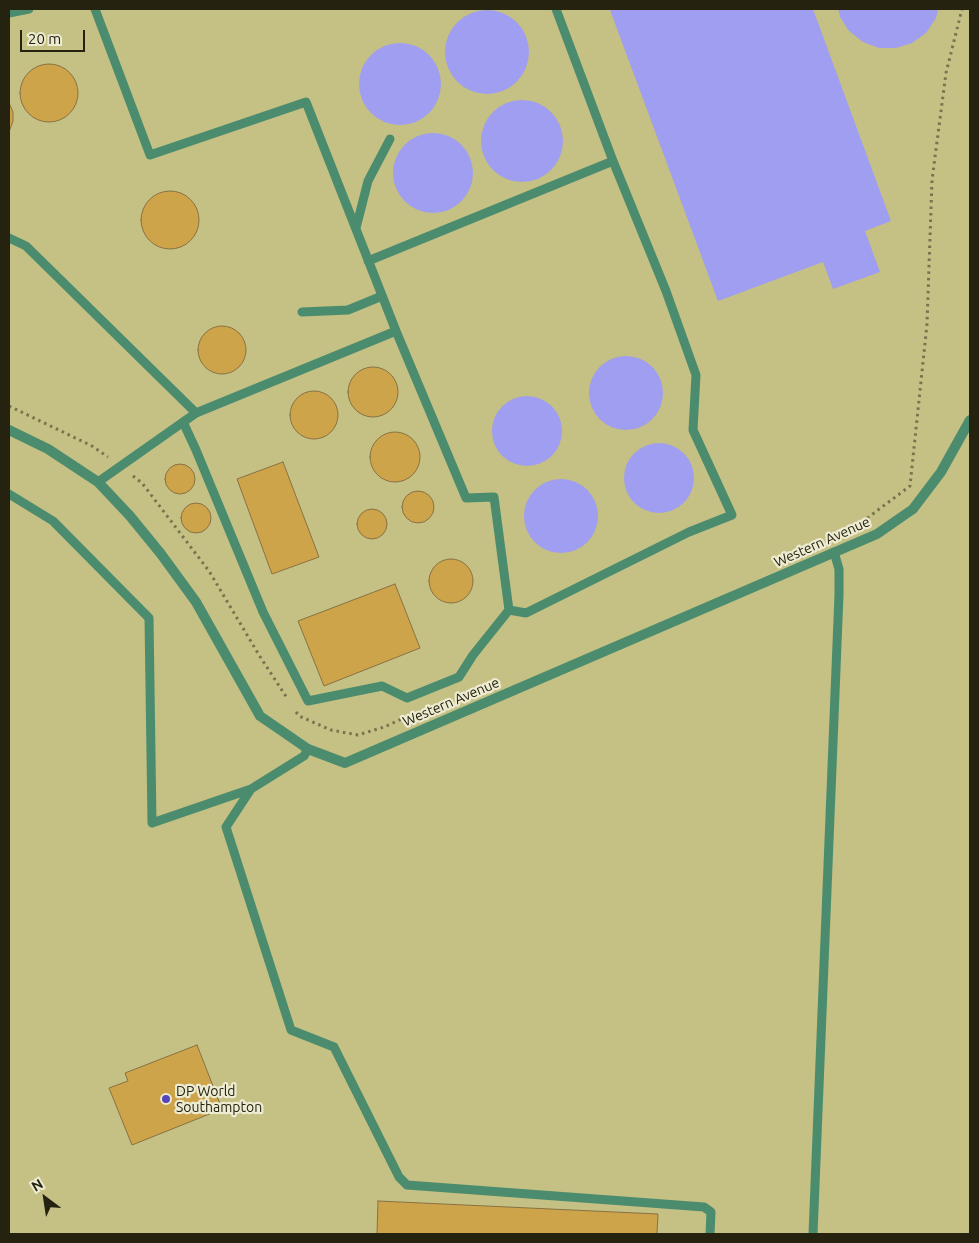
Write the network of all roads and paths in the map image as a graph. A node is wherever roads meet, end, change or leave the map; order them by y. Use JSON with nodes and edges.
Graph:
{"nodes":[{"id":1,"x":29,"y":9,"type":"edge"},
{"id":2,"x":96,"y":9,"type":"edge"},
{"id":3,"x":556,"y":9,"type":"edge"},
{"id":4,"x":962,"y":9,"type":"edge"},
{"id":5,"x":9,"y":12,"type":"edge"},
{"id":6,"x":390,"y":139,"type":"dead end"},
{"id":7,"x":613,"y":161,"type":"junction"},
{"id":8,"x":356,"y":228,"type":"junction"},
{"id":9,"x":9,"y":238,"type":"edge"},
{"id":10,"x":368,"y":261,"type":"junction"},
{"id":11,"x":382,"y":296,"type":"junction"},
{"id":12,"x":302,"y":312,"type":"dead end"},
{"id":13,"x":396,"y":331,"type":"junction"},
{"id":14,"x":9,"y":406,"type":"edge"},
{"id":15,"x":196,"y":413,"type":"junction"},
{"id":16,"x":970,"y":420,"type":"edge"},
{"id":17,"x":183,"y":422,"type":"junction"},
{"id":18,"x":9,"y":430,"type":"edge"},
{"id":19,"x":122,"y":466,"type":"junction"},
{"id":20,"x":98,"y":482,"type":"junction"},
{"id":21,"x":9,"y":494,"type":"edge"},
{"id":22,"x":859,"y":524,"type":"dead end"},
{"id":23,"x":834,"y":552,"type":"junction"},
{"id":24,"x":509,"y":610,"type":"junction"},
{"id":25,"x":289,"y":701,"type":"dead end"},
{"id":26,"x":294,"y":708,"type":"dead end"},
{"id":27,"x":420,"y":712,"type":"dead end"},
{"id":28,"x":308,"y":749,"type":"junction"},
{"id":29,"x":251,"y":789,"type":"junction"},
{"id":30,"x":710,"y":1234,"type":"edge"},
{"id":31,"x":814,"y":1234,"type":"edge"}],
"edges":[{"from":1,"to":5,"type":"lane"},
{"from":2,"to":8,"type":"lane"},
{"from":3,"to":7,"type":"lane"},
{"from":4,"to":22,"type":"path"},
{"from":6,"to":8,"type":"lane"},
{"from":7,"to":10,"type":"lane"},
{"from":7,"to":24,"type":"lane"},
{"from":8,"to":10,"type":"lane"},
{"from":9,"to":15,"type":"lane"},
{"from":10,"to":11,"type":"lane"},
{"from":11,"to":12,"type":"lane"},
{"from":11,"to":13,"type":"lane"},
{"from":13,"to":15,"type":"lane"},
{"from":13,"to":24,"type":"lane"},
{"from":14,"to":19,"type":"path"},
{"from":15,"to":17,"type":"lane"},
{"from":16,"to":23,"type":"street","name":"Western Avenue"},
{"from":17,"to":19,"type":"lane"},
{"from":17,"to":24,"type":"lane"},
{"from":18,"to":20,"type":"street","name":"Western Avenue"},
{"from":19,"to":20,"type":"lane"},
{"from":19,"to":25,"type":"path"},
{"from":20,"to":28,"type":"street","name":"Western Avenue"},
{"from":21,"to":29,"type":"lane"},
{"from":23,"to":28,"type":"street","name":"Western Avenue"},
{"from":23,"to":31,"type":"lane"},
{"from":26,"to":27,"type":"path"},
{"from":28,"to":29,"type":"lane"},
{"from":29,"to":30,"type":"lane"}]}
